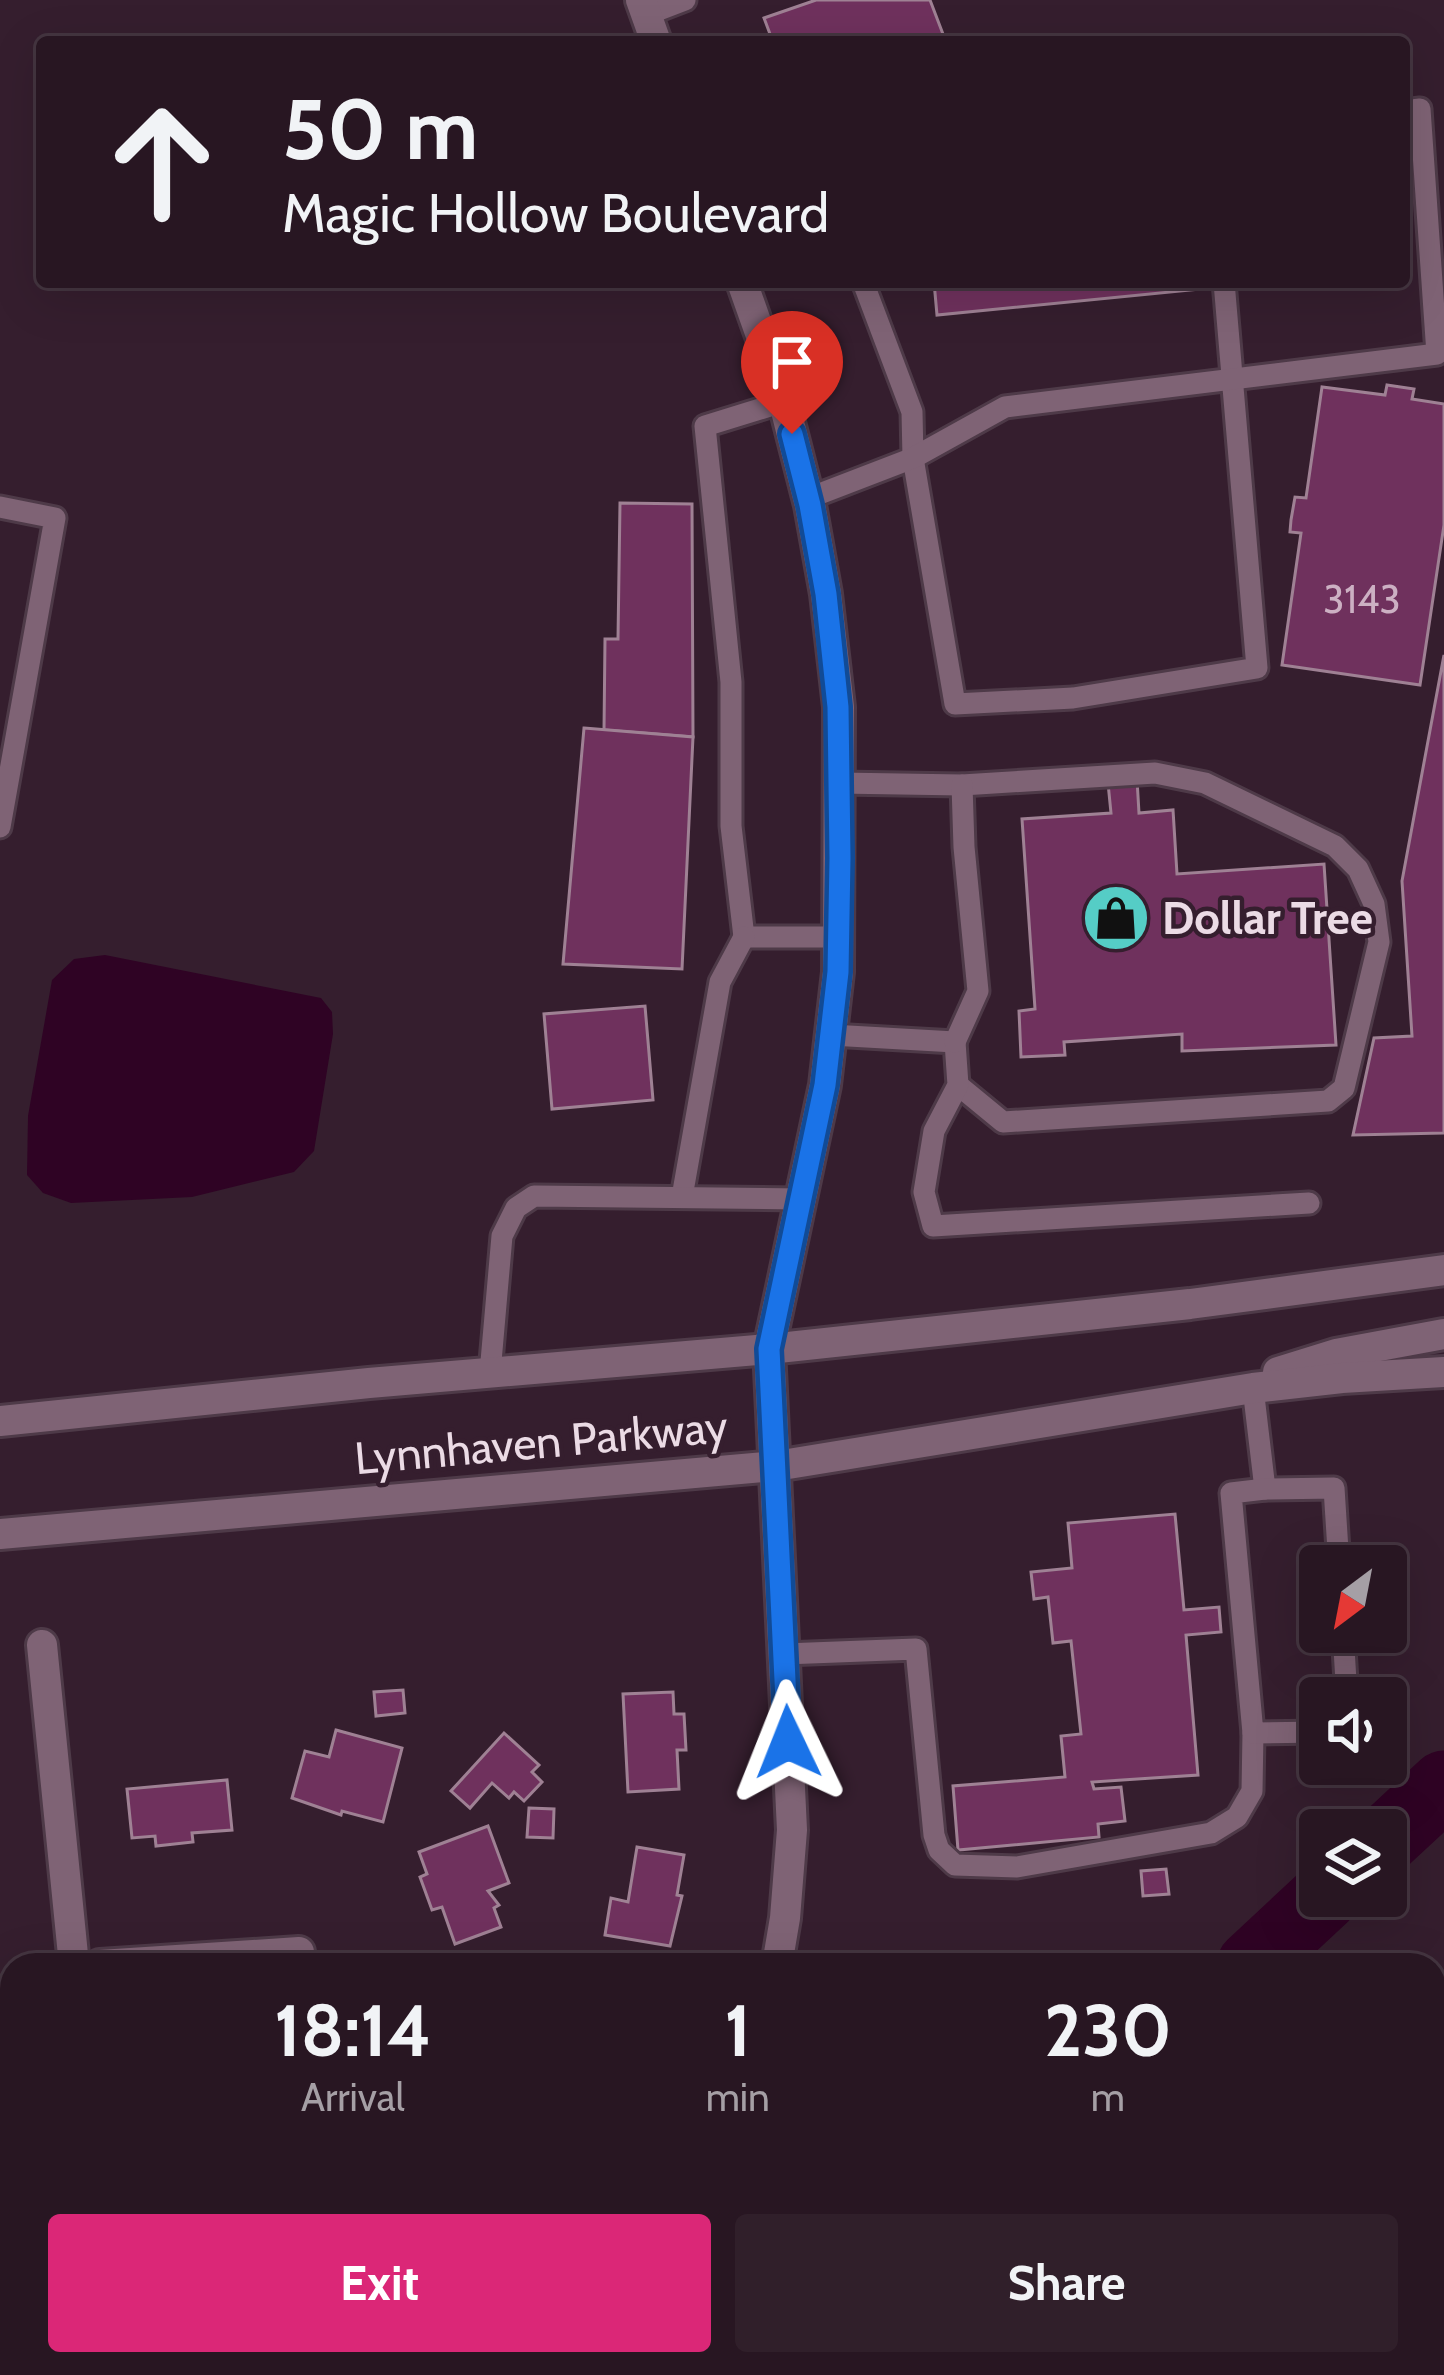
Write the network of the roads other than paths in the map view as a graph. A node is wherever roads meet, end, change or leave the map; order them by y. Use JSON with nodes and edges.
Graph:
{"nodes":[{"id":1,"x":685,"y":0,"type":"edge"},
{"id":2,"x":648,"y":19,"type":"edge"},
{"id":3,"x":1410,"y":111,"type":"edge"},
{"id":4,"x":744,"y":288,"type":"edge"},
{"id":5,"x":864,"y":288,"type":"edge"},
{"id":6,"x":1225,"y":288,"type":"edge"},
{"id":7,"x":1234,"y":380,"type":"junction"},
{"id":8,"x":784,"y":402,"type":"junction"},
{"id":9,"x":913,"y":458,"type":"junction"},
{"id":10,"x":809,"y":498,"type":"junction"},
{"id":11,"x":0,"y":507,"type":"edge"},
{"id":12,"x":839,"y":783,"type":"junction"},
{"id":13,"x":962,"y":785,"type":"junction"},
{"id":14,"x":0,"y":827,"type":"edge"},
{"id":15,"x":744,"y":937,"type":"junction"},
{"id":16,"x":838,"y":937,"type":"junction"},
{"id":17,"x":831,"y":1035,"type":"junction"},
{"id":18,"x":955,"y":1042,"type":"junction"},
{"id":19,"x":958,"y":1085,"type":"junction"},
{"id":20,"x":682,"y":1197,"type":"junction"},
{"id":21,"x":801,"y":1199,"type":"junction"},
{"id":22,"x":1309,"y":1203,"type":"dead end"},
{"id":23,"x":1444,"y":1270,"type":"edge"},
{"id":24,"x":1444,"y":1334,"type":"edge"},
{"id":25,"x":769,"y":1349,"type":"junction"},
{"id":26,"x":490,"y":1372,"type":"junction"},
{"id":27,"x":1444,"y":1372,"type":"edge"},
{"id":28,"x":1253,"y":1388,"type":"junction"},
{"id":29,"x":0,"y":1421,"type":"edge"},
{"id":30,"x":776,"y":1466,"type":"junction"},
{"id":31,"x":1265,"y":1489,"type":"junction"},
{"id":32,"x":0,"y":1534,"type":"edge"},
{"id":33,"x":1338,"y":1545,"type":"edge"},
{"id":34,"x":42,"y":1645,"type":"dead end"},
{"id":35,"x":784,"y":1654,"type":"junction"},
{"id":36,"x":1299,"y":1732,"type":"edge"},
{"id":37,"x":1253,"y":1733,"type":"junction"},
{"id":38,"x":299,"y":1952,"type":"dead end"},
{"id":39,"x":73,"y":1953,"type":"edge"},
{"id":40,"x":284,"y":1953,"type":"edge"},
{"id":41,"x":779,"y":1953,"type":"edge"}],
"edges":[{"from":1,"to":2,"type":"lane"},
{"from":3,"to":7,"type":"lane"},
{"from":4,"to":8,"type":"main road"},
{"from":5,"to":9,"type":"lane"},
{"from":6,"to":7,"type":"lane"},
{"from":7,"to":9,"type":"lane"},
{"from":7,"to":9,"type":"lane"},
{"from":8,"to":10,"type":"main road"},
{"from":8,"to":15,"type":"lane"},
{"from":9,"to":10,"type":"lane"},
{"from":10,"to":12,"type":"main road"},
{"from":11,"to":14,"type":"lane"},
{"from":12,"to":13,"type":"lane"},
{"from":12,"to":16,"type":"main road"},
{"from":13,"to":18,"type":"lane"},
{"from":13,"to":19,"type":"lane"},
{"from":15,"to":16,"type":"lane"},
{"from":15,"to":20,"type":"lane"},
{"from":16,"to":17,"type":"main road"},
{"from":17,"to":18,"type":"lane"},
{"from":17,"to":21,"type":"main road"},
{"from":18,"to":19,"type":"lane"},
{"from":19,"to":22,"type":"lane"},
{"from":20,"to":21,"type":"lane"},
{"from":20,"to":26,"type":"lane"},
{"from":21,"to":25,"type":"main road"},
{"from":23,"to":25,"type":"main road","name":"Lynnhaven Parkway"},
{"from":24,"to":28,"type":"main road"},
{"from":25,"to":26,"type":"main road","name":"Lynnhaven Parkway"},
{"from":25,"to":30,"type":"main road"},
{"from":26,"to":29,"type":"main road","name":"Lynnhaven Parkway"},
{"from":27,"to":28,"type":"main road","name":"Lynnhaven Parkway"},
{"from":28,"to":30,"type":"main road","name":"Lynnhaven Parkway"},
{"from":28,"to":31,"type":"lane"},
{"from":30,"to":32,"type":"main road","name":"Lynnhaven Parkway"},
{"from":30,"to":35,"type":"main road"},
{"from":31,"to":33,"type":"lane"},
{"from":31,"to":37,"type":"lane"},
{"from":34,"to":39,"type":"main road"},
{"from":35,"to":37,"type":"lane"},
{"from":35,"to":41,"type":"main road"},
{"from":36,"to":37,"type":"lane"},
{"from":38,"to":40,"type":"main road"}]}
